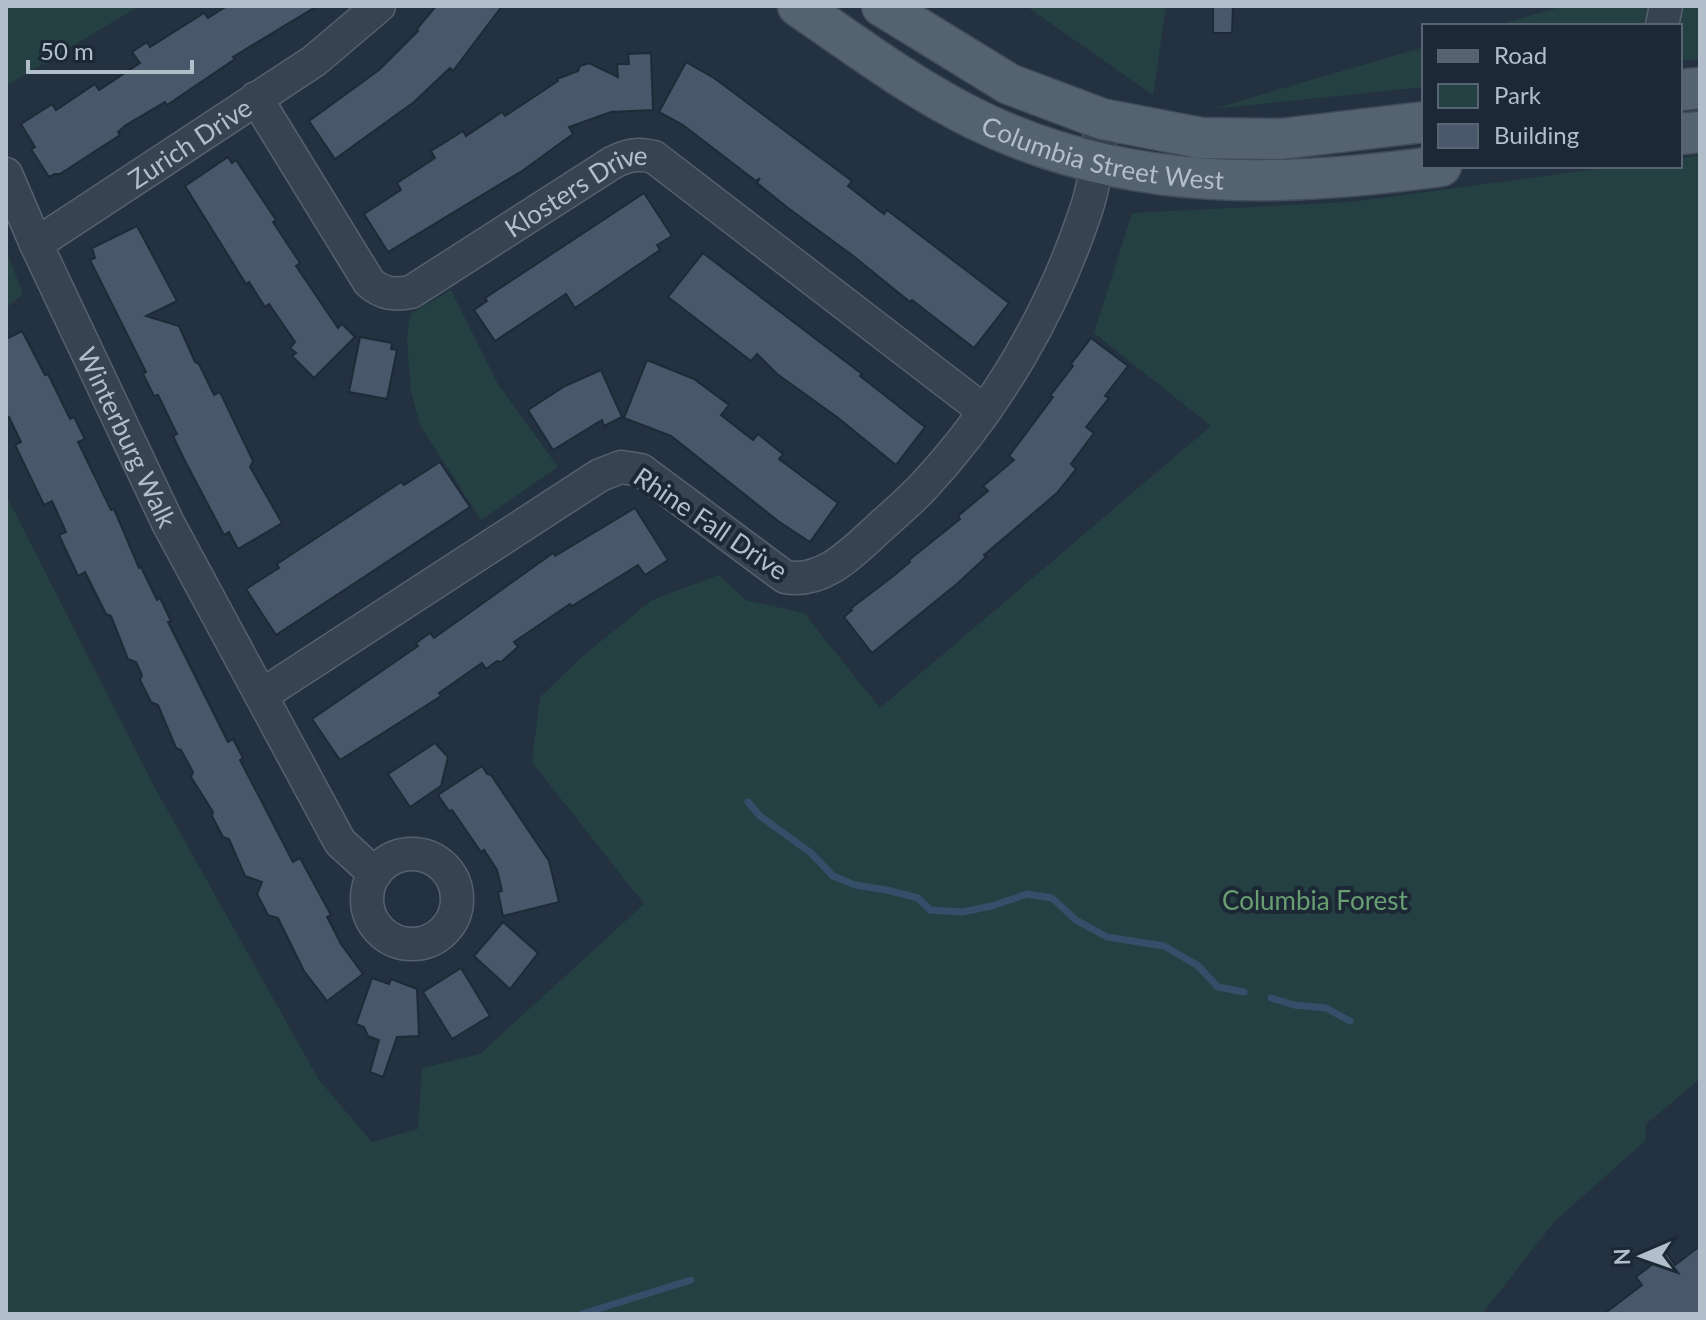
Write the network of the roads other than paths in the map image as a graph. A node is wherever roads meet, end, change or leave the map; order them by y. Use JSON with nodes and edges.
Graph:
{"nodes":[{"id":1,"x":379,"y":6,"type":"edge"},
{"id":2,"x":798,"y":6,"type":"edge"},
{"id":3,"x":882,"y":6,"type":"edge"},
{"id":4,"x":256,"y":98,"type":"junction"},
{"id":5,"x":1102,"y":119,"type":"junction"},
{"id":6,"x":1422,"y":122,"type":"edge"},
{"id":7,"x":1096,"y":164,"type":"junction"},
{"id":8,"x":1424,"y":168,"type":"edge"},
{"id":9,"x":6,"y":174,"type":"edge"},
{"id":10,"x":36,"y":244,"type":"junction"},
{"id":11,"x":983,"y":410,"type":"junction"},
{"id":12,"x":262,"y":695,"type":"junction"},
{"id":13,"x":375,"y":874,"type":"dead end"}],
"edges":[{"from":1,"to":4,"type":"street","name":"Zurich Drive"},
{"from":2,"to":7,"type":"main road","name":"Columbia Street West"},
{"from":3,"to":5,"type":"main road","name":"Columbia Street West"},
{"from":4,"to":10,"type":"street","name":"Zurich Drive"},
{"from":4,"to":11,"type":"street","name":"Klosters Drive"},
{"from":5,"to":6,"type":"main road","name":"Columbia Street West"},
{"from":5,"to":7,"type":"street","name":"Rhine Fall Drive"},
{"from":7,"to":8,"type":"main road","name":"Columbia Street West"},
{"from":7,"to":11,"type":"street","name":"Rhine Fall Drive"},
{"from":9,"to":10,"type":"street","name":"Winterburg Walk"},
{"from":10,"to":12,"type":"street","name":"Winterburg Walk"},
{"from":11,"to":12,"type":"street","name":"Rhine Fall Drive"},
{"from":12,"to":13,"type":"street","name":"Winterburg Walk"}]}
